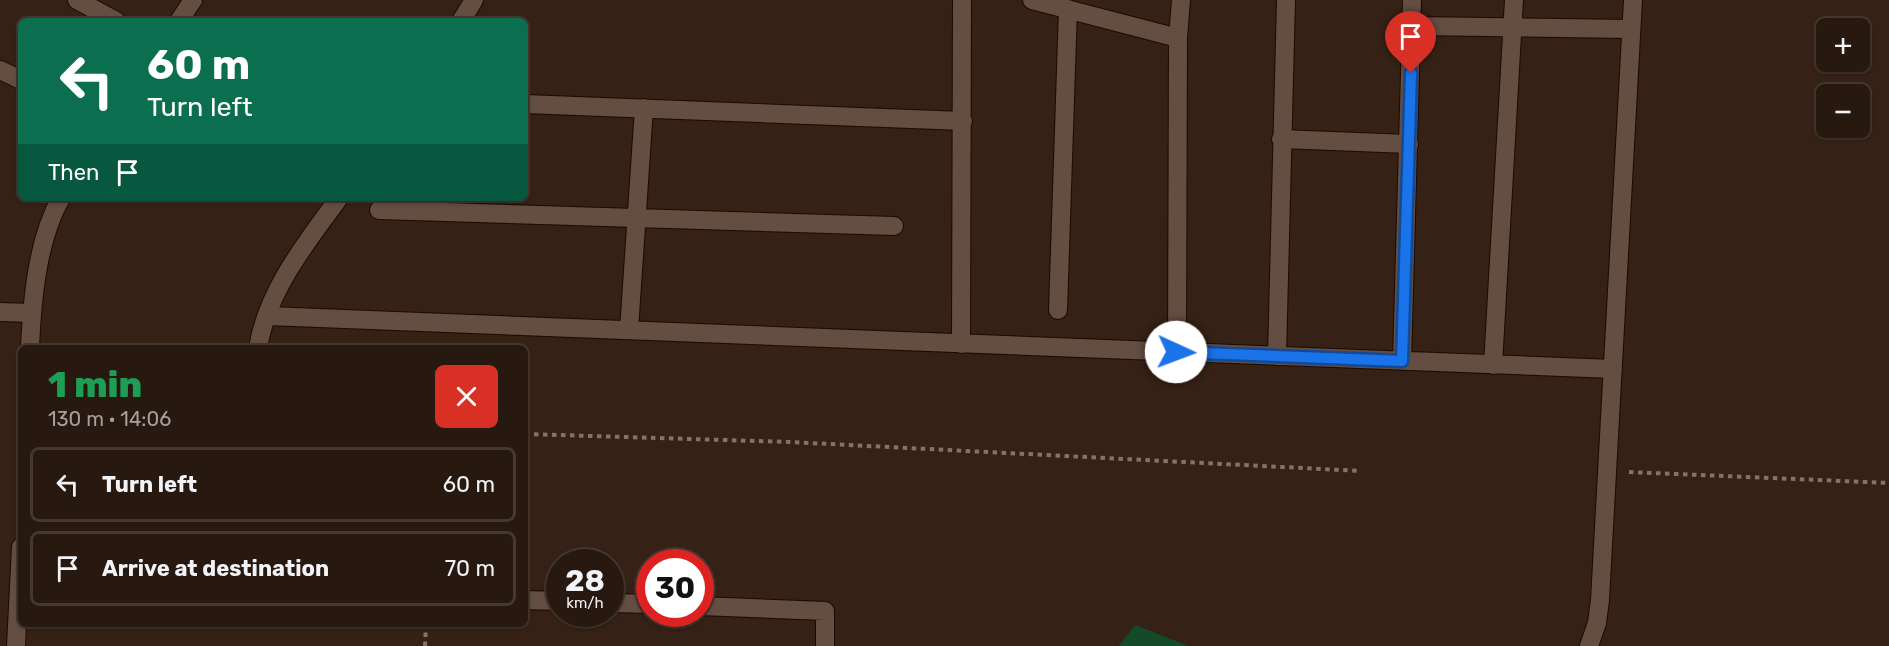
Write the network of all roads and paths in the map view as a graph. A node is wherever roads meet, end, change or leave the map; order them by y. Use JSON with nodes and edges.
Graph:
{"nodes":[{"id":1,"x":77,"y":0,"type":"edge"},
{"id":2,"x":193,"y":0,"type":"edge"},
{"id":3,"x":474,"y":0,"type":"edge"},
{"id":4,"x":962,"y":0,"type":"edge"},
{"id":5,"x":1032,"y":0,"type":"edge"},
{"id":6,"x":1181,"y":0,"type":"edge"},
{"id":7,"x":1286,"y":0,"type":"edge"},
{"id":8,"x":1412,"y":0,"type":"edge"},
{"id":9,"x":1514,"y":0,"type":"edge"},
{"id":10,"x":1633,"y":0,"type":"edge"},
{"id":11,"x":1068,"y":9,"type":"junction"},
{"id":12,"x":110,"y":18,"type":"edge"},
{"id":13,"x":180,"y":18,"type":"edge"},
{"id":14,"x":463,"y":18,"type":"edge"},
{"id":15,"x":1412,"y":26,"type":"junction"},
{"id":16,"x":1513,"y":27,"type":"junction"},
{"id":17,"x":1630,"y":29,"type":"junction"},
{"id":18,"x":1178,"y":38,"type":"junction"},
{"id":19,"x":0,"y":70,"type":"edge"},
{"id":20,"x":18,"y":79,"type":"edge"},
{"id":21,"x":528,"y":104,"type":"edge"},
{"id":22,"x":644,"y":108,"type":"junction"},
{"id":23,"x":963,"y":121,"type":"junction"},
{"id":24,"x":1281,"y":140,"type":"junction"},
{"id":25,"x":1409,"y":144,"type":"junction"},
{"id":26,"x":60,"y":201,"type":"edge"},
{"id":27,"x":337,"y":201,"type":"edge"},
{"id":28,"x":379,"y":210,"type":"dead end"},
{"id":29,"x":637,"y":219,"type":"junction"},
{"id":30,"x":894,"y":226,"type":"dead end"},
{"id":31,"x":1058,"y":310,"type":"dead end"},
{"id":32,"x":0,"y":312,"type":"edge"},
{"id":33,"x":32,"y":313,"type":"junction"},
{"id":34,"x":268,"y":316,"type":"junction"},
{"id":35,"x":629,"y":330,"type":"junction"},
{"id":36,"x":961,"y":344,"type":"junction"},
{"id":37,"x":30,"y":345,"type":"edge"},
{"id":38,"x":259,"y":345,"type":"edge"},
{"id":39,"x":1176,"y":352,"type":"junction"},
{"id":40,"x":1277,"y":356,"type":"junction"},
{"id":41,"x":1402,"y":361,"type":"junction"},
{"id":42,"x":1493,"y":364,"type":"junction"},
{"id":43,"x":1613,"y":369,"type":"junction"},
{"id":44,"x":528,"y":435,"type":"edge"},
{"id":45,"x":1361,"y":471,"type":"dead end"},
{"id":46,"x":1607,"y":479,"type":"junction"},
{"id":47,"x":1889,"y":483,"type":"edge"},
{"id":48,"x":528,"y":600,"type":"edge"},
{"id":49,"x":546,"y":601,"type":"edge"},
{"id":50,"x":714,"y":607,"type":"edge"},
{"id":51,"x":18,"y":614,"type":"edge"},
{"id":52,"x":426,"y":627,"type":"edge"},
{"id":53,"x":16,"y":646,"type":"edge"},
{"id":54,"x":425,"y":646,"type":"edge"},
{"id":55,"x":825,"y":646,"type":"edge"},
{"id":56,"x":1589,"y":646,"type":"edge"}],
"edges":[{"from":1,"to":12,"type":"street"},
{"from":2,"to":13,"type":"street"},
{"from":3,"to":14,"type":"street"},
{"from":4,"to":23,"type":"street"},
{"from":5,"to":11,"type":"street"},
{"from":6,"to":18,"type":"street"},
{"from":7,"to":24,"type":"street"},
{"from":8,"to":15,"type":"street"},
{"from":9,"to":16,"type":"street"},
{"from":10,"to":17,"type":"street"},
{"from":11,"to":18,"type":"street"},
{"from":11,"to":31,"type":"street"},
{"from":15,"to":16,"type":"street"},
{"from":15,"to":25,"type":"street"},
{"from":16,"to":17,"type":"street"},
{"from":16,"to":42,"type":"street"},
{"from":17,"to":43,"type":"street"},
{"from":18,"to":39,"type":"street"},
{"from":19,"to":20,"type":"street"},
{"from":21,"to":22,"type":"street"},
{"from":22,"to":23,"type":"street"},
{"from":22,"to":29,"type":"street"},
{"from":23,"to":36,"type":"street"},
{"from":24,"to":25,"type":"street"},
{"from":24,"to":40,"type":"street"},
{"from":25,"to":41,"type":"street"},
{"from":26,"to":33,"type":"street"},
{"from":27,"to":34,"type":"street"},
{"from":28,"to":29,"type":"street"},
{"from":29,"to":30,"type":"street"},
{"from":29,"to":35,"type":"street"},
{"from":32,"to":33,"type":"street"},
{"from":33,"to":37,"type":"street"},
{"from":34,"to":35,"type":"street"},
{"from":34,"to":38,"type":"street"},
{"from":35,"to":36,"type":"street"},
{"from":36,"to":39,"type":"street"},
{"from":39,"to":40,"type":"street"},
{"from":40,"to":41,"type":"street"},
{"from":41,"to":42,"type":"street"},
{"from":42,"to":43,"type":"street"},
{"from":43,"to":46,"type":"street"},
{"from":44,"to":45,"type":"path"},
{"from":46,"to":47,"type":"path"},
{"from":46,"to":56,"type":"street"},
{"from":48,"to":49,"type":"street"},
{"from":50,"to":55,"type":"street"},
{"from":51,"to":53,"type":"street"},
{"from":52,"to":54,"type":"path"}]}
